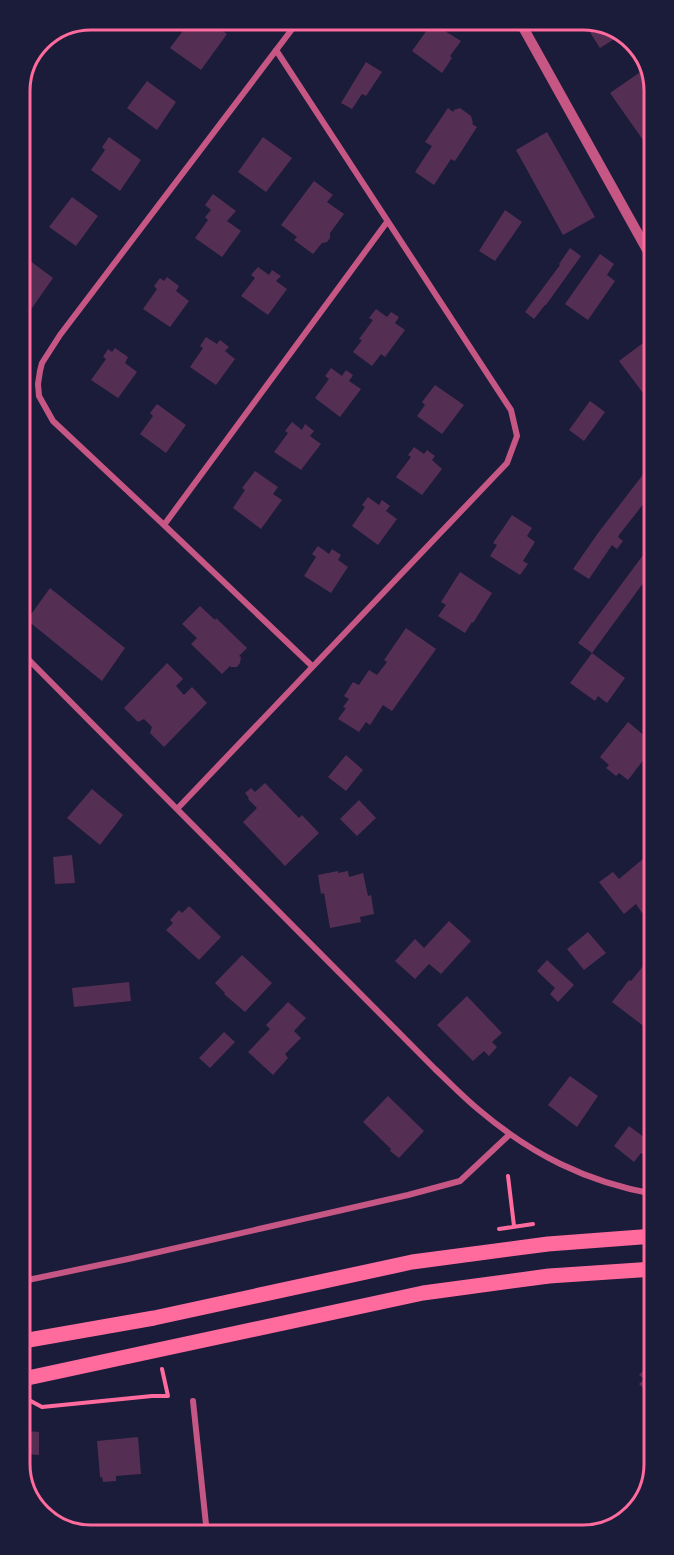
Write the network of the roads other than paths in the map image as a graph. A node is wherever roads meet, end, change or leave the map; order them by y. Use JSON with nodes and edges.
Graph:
{"nodes":[{"id":1,"x":291,"y":30,"type":"edge"},
{"id":2,"x":525,"y":30,"type":"edge"},
{"id":3,"x":276,"y":50,"type":"junction"},
{"id":4,"x":387,"y":222,"type":"junction"},
{"id":5,"x":644,"y":244,"type":"edge"},
{"id":6,"x":164,"y":525,"type":"junction"},
{"id":7,"x":30,"y":661,"type":"edge"},
{"id":8,"x":312,"y":666,"type":"junction"},
{"id":9,"x":177,"y":809,"type":"junction"},
{"id":10,"x":509,"y":1135,"type":"junction"},
{"id":11,"x":644,"y":1192,"type":"edge"},
{"id":12,"x":644,"y":1237,"type":"edge"},
{"id":13,"x":644,"y":1270,"type":"edge"},
{"id":14,"x":30,"y":1279,"type":"edge"},
{"id":15,"x":30,"y":1340,"type":"edge"},
{"id":16,"x":30,"y":1377,"type":"edge"},
{"id":17,"x":193,"y":1401,"type":"dead end"},
{"id":18,"x":206,"y":1525,"type":"edge"}],
"edges":[{"from":1,"to":3,"type":"street"},
{"from":2,"to":5,"type":"street"},
{"from":3,"to":4,"type":"street"},
{"from":3,"to":6,"type":"street"},
{"from":4,"to":6,"type":"street"},
{"from":4,"to":8,"type":"street"},
{"from":6,"to":8,"type":"street"},
{"from":7,"to":9,"type":"street"},
{"from":8,"to":9,"type":"street"},
{"from":9,"to":10,"type":"street"},
{"from":10,"to":11,"type":"street"},
{"from":10,"to":14,"type":"street"},
{"from":12,"to":15,"type":"main road"},
{"from":13,"to":16,"type":"main road"},
{"from":17,"to":18,"type":"street"}]}
